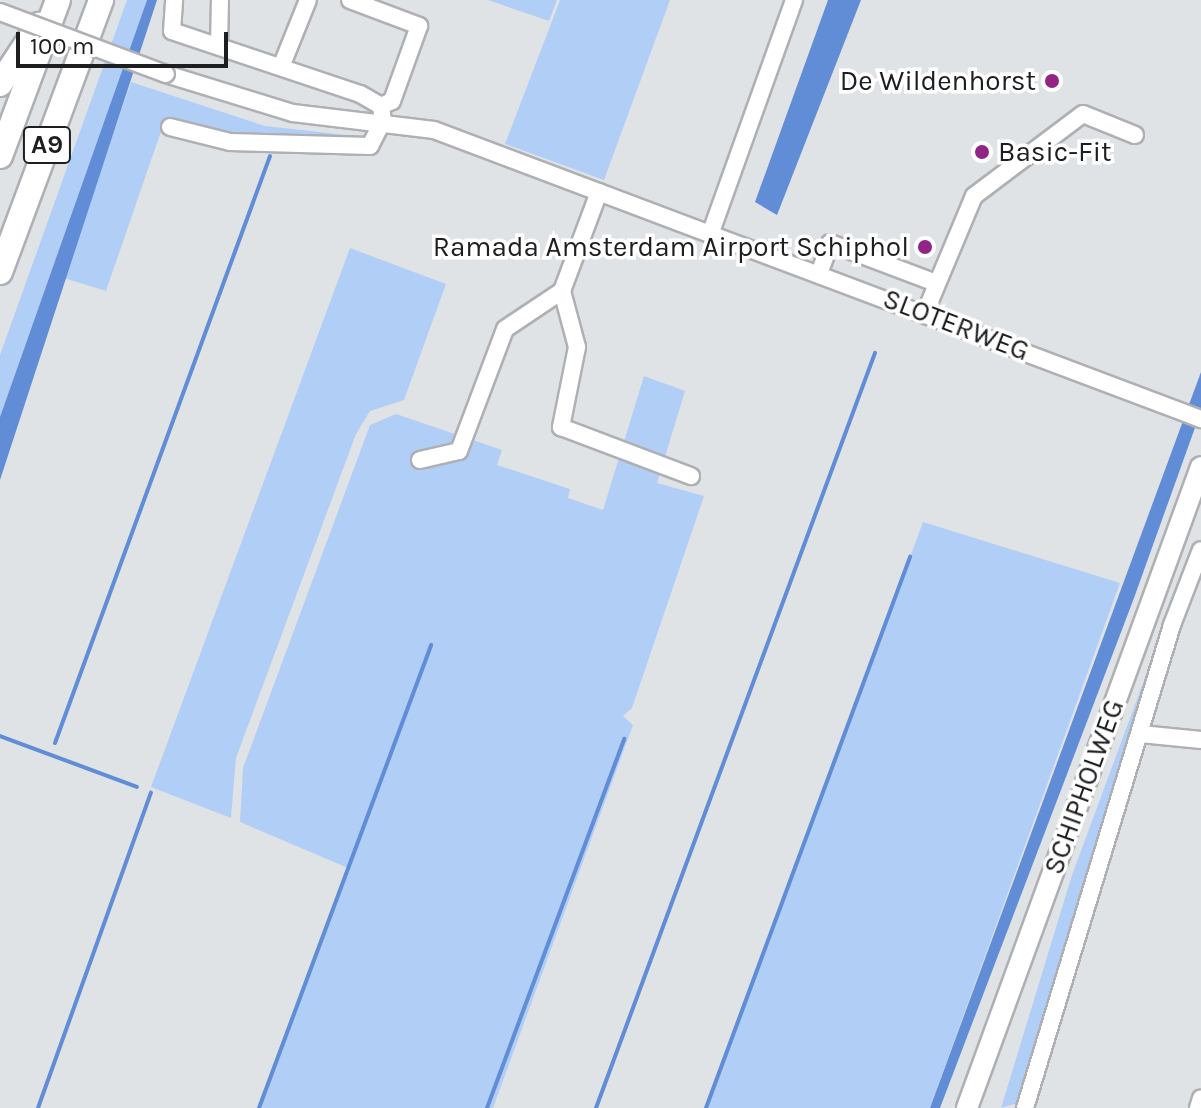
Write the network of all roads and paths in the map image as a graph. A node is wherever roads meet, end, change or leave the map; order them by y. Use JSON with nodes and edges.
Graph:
{"nodes":[{"id":1,"x":57,"y":0,"type":"edge"},
{"id":2,"x":101,"y":0,"type":"edge"},
{"id":3,"x":174,"y":0,"type":"edge"},
{"id":4,"x":220,"y":0,"type":"edge"},
{"id":5,"x":308,"y":0,"type":"edge"},
{"id":6,"x":350,"y":0,"type":"edge"},
{"id":7,"x":794,"y":0,"type":"edge"},
{"id":8,"x":0,"y":12,"type":"edge"},
{"id":9,"x":219,"y":46,"type":"junction"},
{"id":10,"x":281,"y":67,"type":"junction"},
{"id":11,"x":0,"y":84,"type":"edge"},
{"id":12,"x":382,"y":114,"type":"junction"},
{"id":13,"x":170,"y":127,"type":"dead end"},
{"id":14,"x":1135,"y":135,"type":"dead end"},
{"id":15,"x":0,"y":156,"type":"edge"},
{"id":16,"x":599,"y":192,"type":"junction"},
{"id":17,"x":711,"y":232,"type":"junction"},
{"id":18,"x":0,"y":272,"type":"edge"},
{"id":19,"x":819,"y":274,"type":"junction"},
{"id":20,"x":936,"y":283,"type":"junction"},
{"id":21,"x":562,"y":291,"type":"junction"},
{"id":22,"x":925,"y":313,"type":"junction"},
{"id":23,"x":1201,"y":419,"type":"edge"},
{"id":24,"x":420,"y":460,"type":"dead end"},
{"id":25,"x":1201,"y":467,"type":"edge"},
{"id":26,"x":691,"y":476,"type":"dead end"},
{"id":27,"x":1201,"y":550,"type":"edge"},
{"id":28,"x":1141,"y":734,"type":"junction"},
{"id":29,"x":1201,"y":740,"type":"edge"},
{"id":30,"x":1201,"y":1098,"type":"edge"},
{"id":31,"x":967,"y":1108,"type":"edge"},
{"id":32,"x":1025,"y":1108,"type":"edge"},
{"id":33,"x":1198,"y":1108,"type":"edge"}],
"edges":[{"from":1,"to":11,"type":"highway","number":"A9"},
{"from":1,"to":15,"type":"highway","number":"A9"},
{"from":2,"to":18,"type":"highway","number":"A9"},
{"from":3,"to":9,"type":"street","name":"SLOTERWEG"},
{"from":4,"to":9,"type":"street"},
{"from":5,"to":10,"type":"street"},
{"from":6,"to":12,"type":"street"},
{"from":7,"to":17,"type":"street"},
{"from":8,"to":12,"type":"street","name":"SLOTERWEG","bridge":true},
{"from":9,"to":10,"type":"street","name":"SLOTERWEG"},
{"from":10,"to":12,"type":"street","name":"SLOTERWEG"},
{"from":12,"to":13,"type":"street"},
{"from":12,"to":16,"type":"street","name":"SLOTERWEG"},
{"from":14,"to":20,"type":"street"},
{"from":16,"to":17,"type":"street","name":"SLOTERWEG"},
{"from":16,"to":21,"type":"street"},
{"from":17,"to":19,"type":"street","name":"SLOTERWEG"},
{"from":19,"to":20,"type":"street"},
{"from":19,"to":22,"type":"street","name":"SLOTERWEG"},
{"from":20,"to":22,"type":"street"},
{"from":21,"to":24,"type":"street"},
{"from":21,"to":26,"type":"street"},
{"from":22,"to":23,"type":"street","name":"SLOTERWEG"},
{"from":25,"to":31,"type":"main road","name":"SCHIPHOLWEG"},
{"from":27,"to":28,"type":"street","name":"SCHIPHOLWEG"},
{"from":28,"to":29,"type":"street"},
{"from":28,"to":32,"type":"street","name":"SCHIPHOLWEG"},
{"from":30,"to":33,"type":"street"}]}
